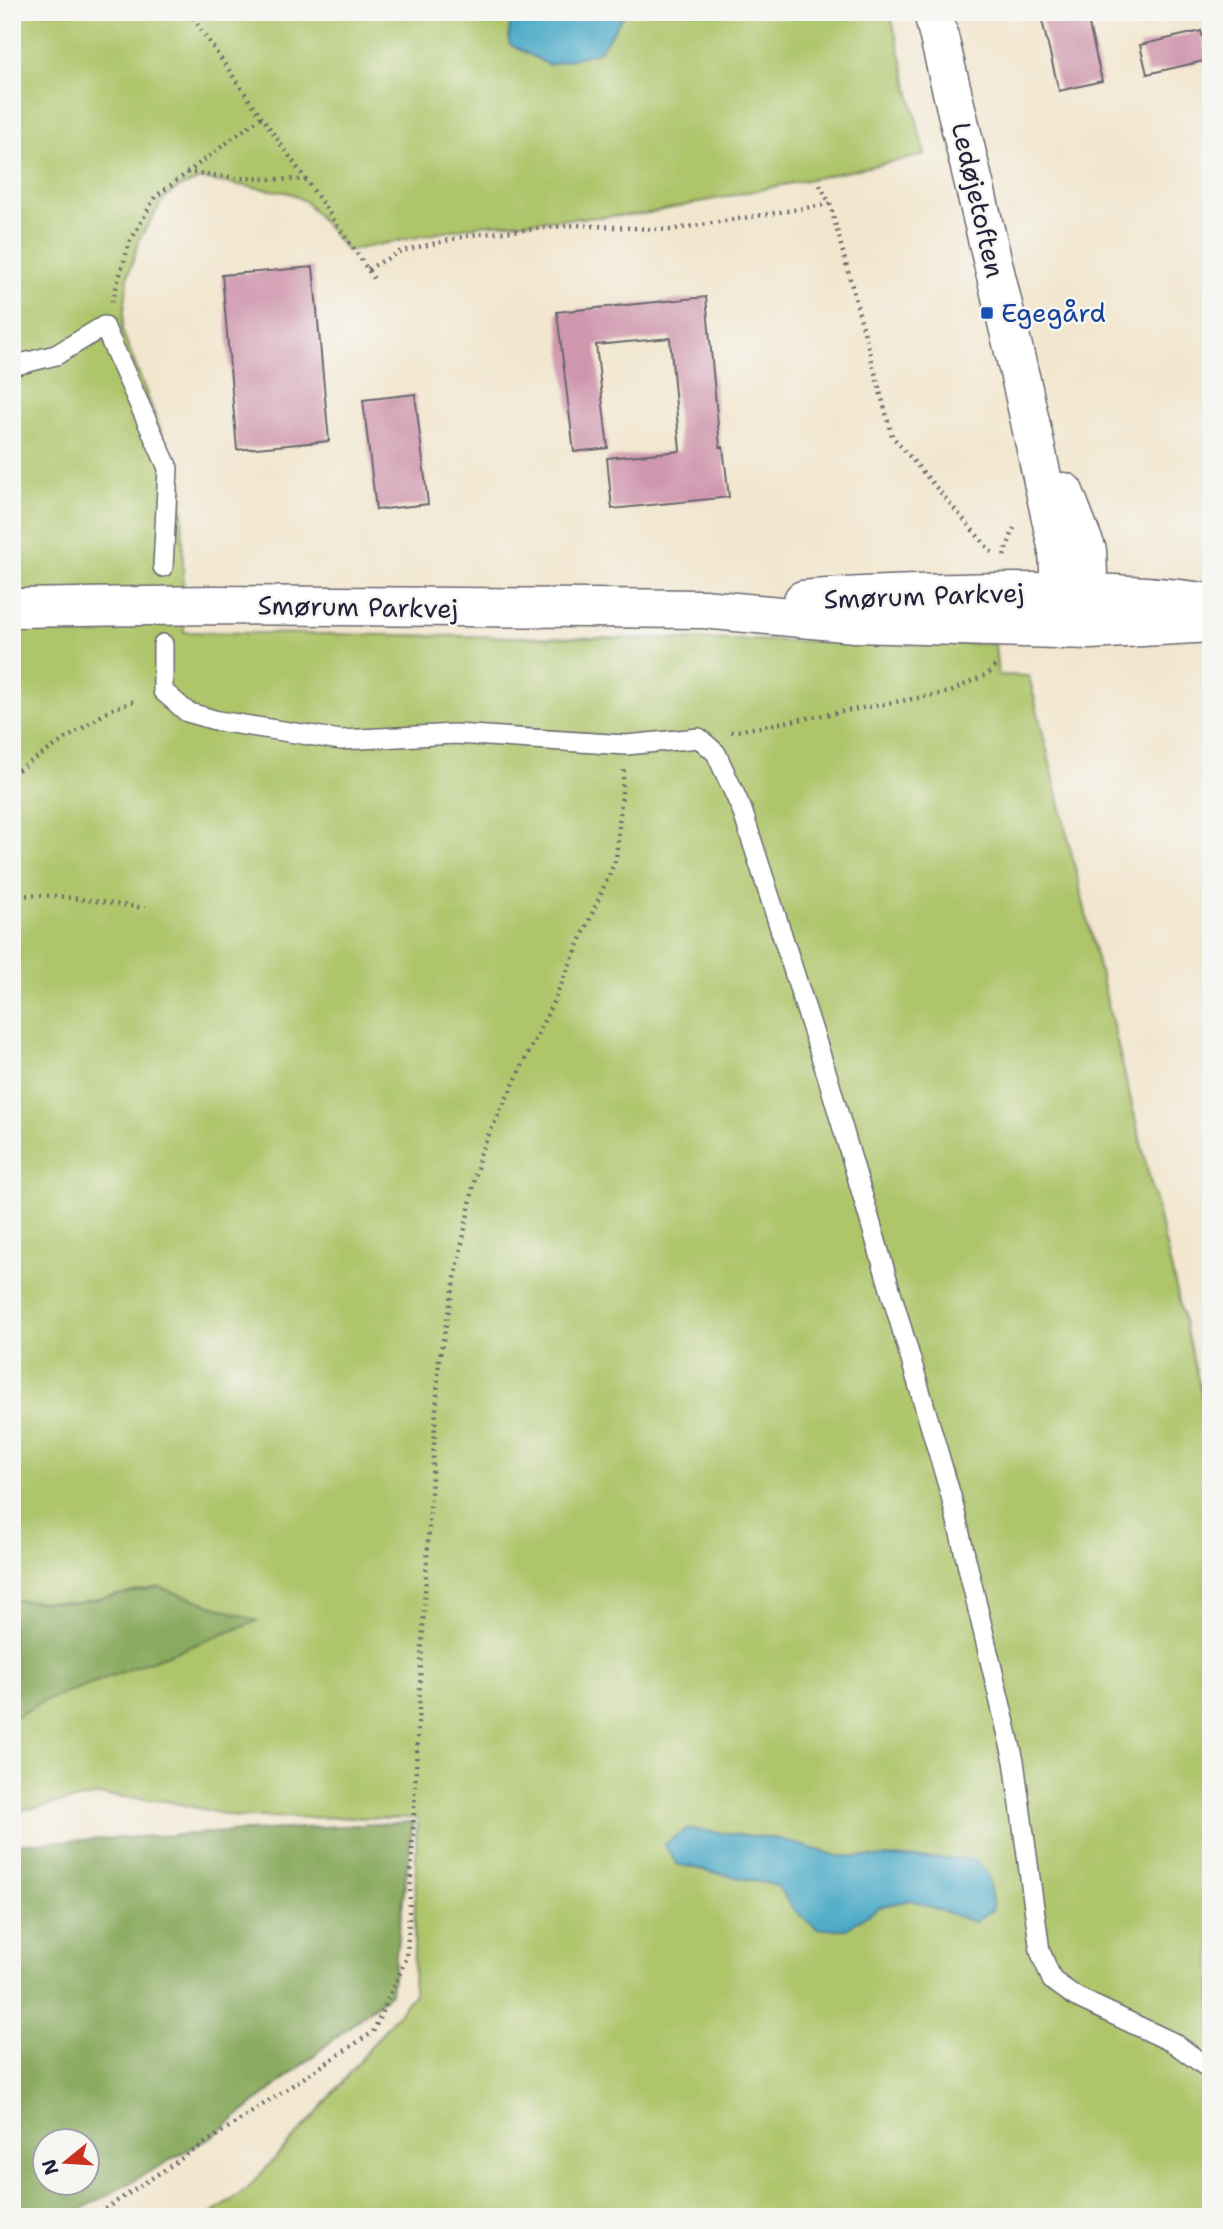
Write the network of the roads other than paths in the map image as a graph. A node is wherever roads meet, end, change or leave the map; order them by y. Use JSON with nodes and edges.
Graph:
{"nodes":[{"id":1,"x":933,"y":12,"type":"edge"},
{"id":2,"x":12,"y":366,"type":"edge"},
{"id":3,"x":163,"y":567,"type":"dead end"},
{"id":4,"x":1211,"y":603,"type":"edge"},
{"id":5,"x":12,"y":608,"type":"edge"},
{"id":6,"x":1076,"y":612,"type":"junction"},
{"id":7,"x":1211,"y":623,"type":"edge"},
{"id":8,"x":163,"y":644,"type":"dead end"},
{"id":9,"x":1211,"y":2070,"type":"edge"}],
"edges":[{"from":1,"to":6,"type":"street","name":"Ledøjetoften"},
{"from":2,"to":3,"type":"lane"},
{"from":4,"to":6,"type":"street"},
{"from":5,"to":6,"type":"street","name":"Smørum Parkvej"},
{"from":6,"to":7,"type":"street"},
{"from":8,"to":9,"type":"lane"}]}
